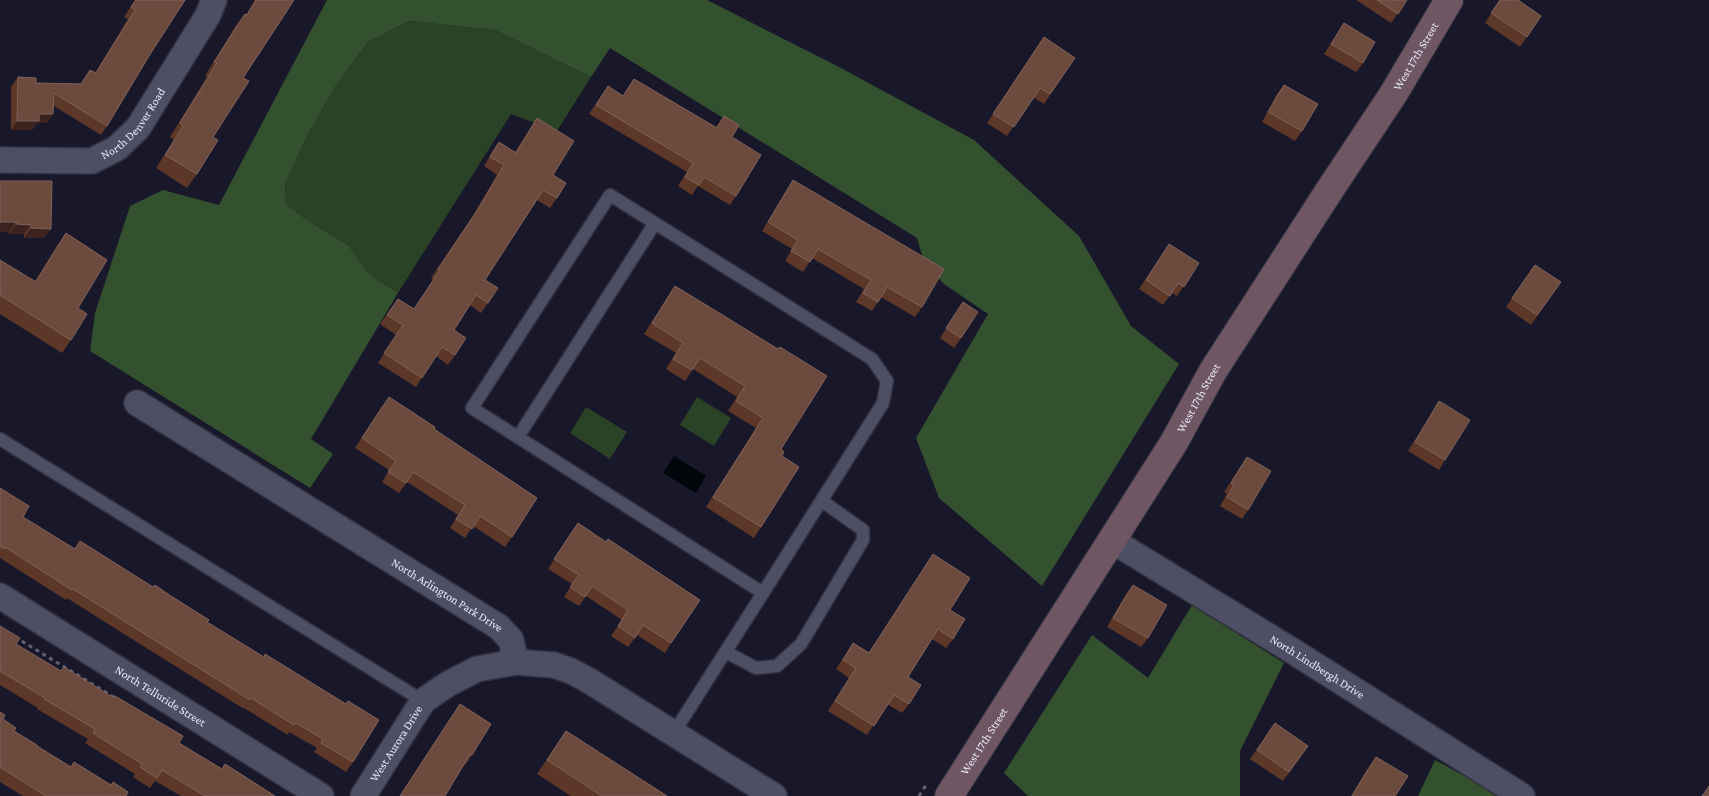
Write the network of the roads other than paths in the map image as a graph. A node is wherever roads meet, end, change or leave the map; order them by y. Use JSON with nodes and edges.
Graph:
{"nodes":[{"id":1,"x":214,"y":0,"type":"edge"},
{"id":2,"x":1449,"y":0,"type":"edge"},
{"id":3,"x":0,"y":160,"type":"edge"},
{"id":4,"x":655,"y":224,"type":"junction"},
{"id":5,"x":137,"y":403,"type":"dead end"},
{"id":6,"x":518,"y":437,"type":"junction"},
{"id":7,"x":0,"y":439,"type":"edge"},
{"id":8,"x":822,"y":501,"type":"junction"},
{"id":9,"x":1112,"y":540,"type":"junction"},
{"id":10,"x":764,"y":593,"type":"junction"},
{"id":11,"x":0,"y":596,"type":"edge"},
{"id":12,"x":726,"y":652,"type":"junction"},
{"id":13,"x":516,"y":662,"type":"junction"},
{"id":14,"x":423,"y":700,"type":"junction"},
{"id":15,"x":673,"y":734,"type":"junction"},
{"id":16,"x":321,"y":796,"type":"edge"},
{"id":17,"x":363,"y":796,"type":"edge"},
{"id":18,"x":774,"y":796,"type":"edge"},
{"id":19,"x":949,"y":796,"type":"edge"},
{"id":20,"x":1522,"y":796,"type":"edge"}],
"edges":[{"from":1,"to":3,"type":"street","name":"North Denver Road"},
{"from":2,"to":9,"type":"main road","name":"West 17th Street"},
{"from":4,"to":6,"type":"lane"},
{"from":4,"to":6,"type":"lane"},
{"from":4,"to":8,"type":"lane"},
{"from":5,"to":13,"type":"street","name":"North Arlington Park Drive"},
{"from":6,"to":10,"type":"lane"},
{"from":7,"to":14,"type":"lane"},
{"from":8,"to":10,"type":"lane"},
{"from":8,"to":12,"type":"lane"},
{"from":9,"to":19,"type":"main road","name":"West 17th Street"},
{"from":9,"to":20,"type":"street","name":"North Lindbergh Drive"},
{"from":10,"to":12,"type":"lane"},
{"from":11,"to":16,"type":"street","name":"North Telluride Street"},
{"from":12,"to":15,"type":"lane"},
{"from":13,"to":14,"type":"street","name":"West Aurora Drive"},
{"from":13,"to":15,"type":"street"},
{"from":14,"to":17,"type":"street","name":"West Aurora Drive"},
{"from":15,"to":18,"type":"street"}]}
